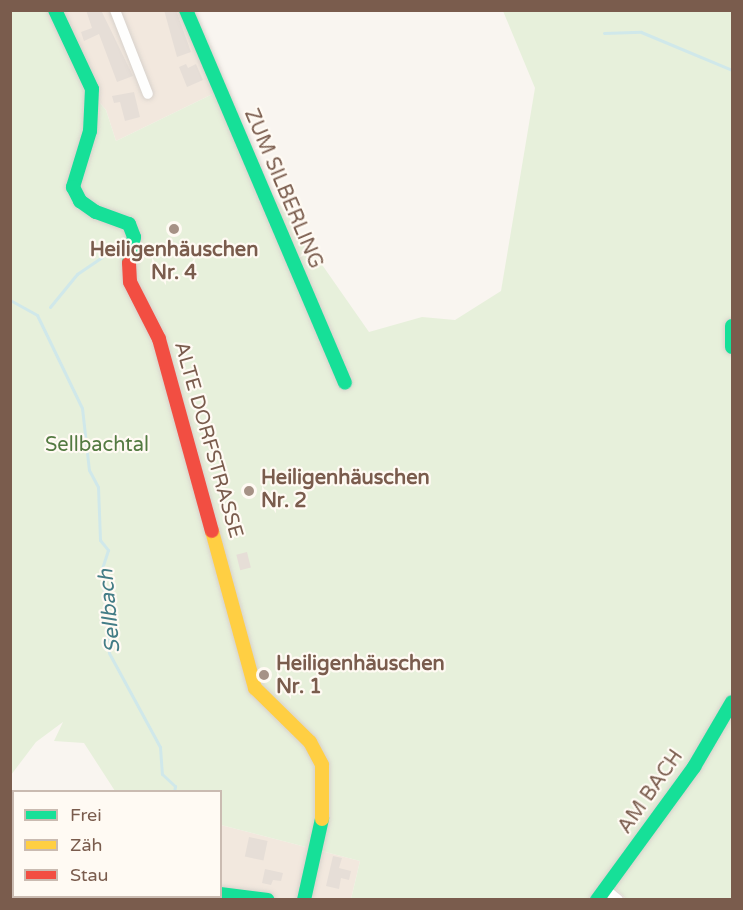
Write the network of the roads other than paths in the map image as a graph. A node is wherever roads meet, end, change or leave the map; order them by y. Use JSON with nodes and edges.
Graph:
{"nodes":[{"id":1,"x":55,"y":10,"type":"edge"},
{"id":2,"x":115,"y":10,"type":"edge"},
{"id":3,"x":186,"y":10,"type":"edge"},
{"id":4,"x":148,"y":94,"type":"dead end"},
{"id":5,"x":732,"y":326,"type":"edge"},
{"id":6,"x":732,"y":347,"type":"edge"},
{"id":7,"x":345,"y":382,"type":"dead end"},
{"id":8,"x":732,"y":702,"type":"edge"},
{"id":9,"x":222,"y":894,"type":"edge"},
{"id":10,"x":601,"y":894,"type":"edge"},
{"id":11,"x":268,"y":900,"type":"edge"},
{"id":12,"x":304,"y":900,"type":"edge"},
{"id":13,"x":618,"y":900,"type":"edge"}],
"edges":[{"from":1,"to":12,"type":"street","name":"ALTE DORFSTRASSE"},
{"from":2,"to":4,"type":"street"},
{"from":3,"to":7,"type":"street","name":"ZUM SILBERLING"},
{"from":5,"to":6,"type":"street"},
{"from":8,"to":10,"type":"street","name":"AM BACH"},
{"from":9,"to":11,"type":"street"},
{"from":10,"to":13,"type":"street"}]}
